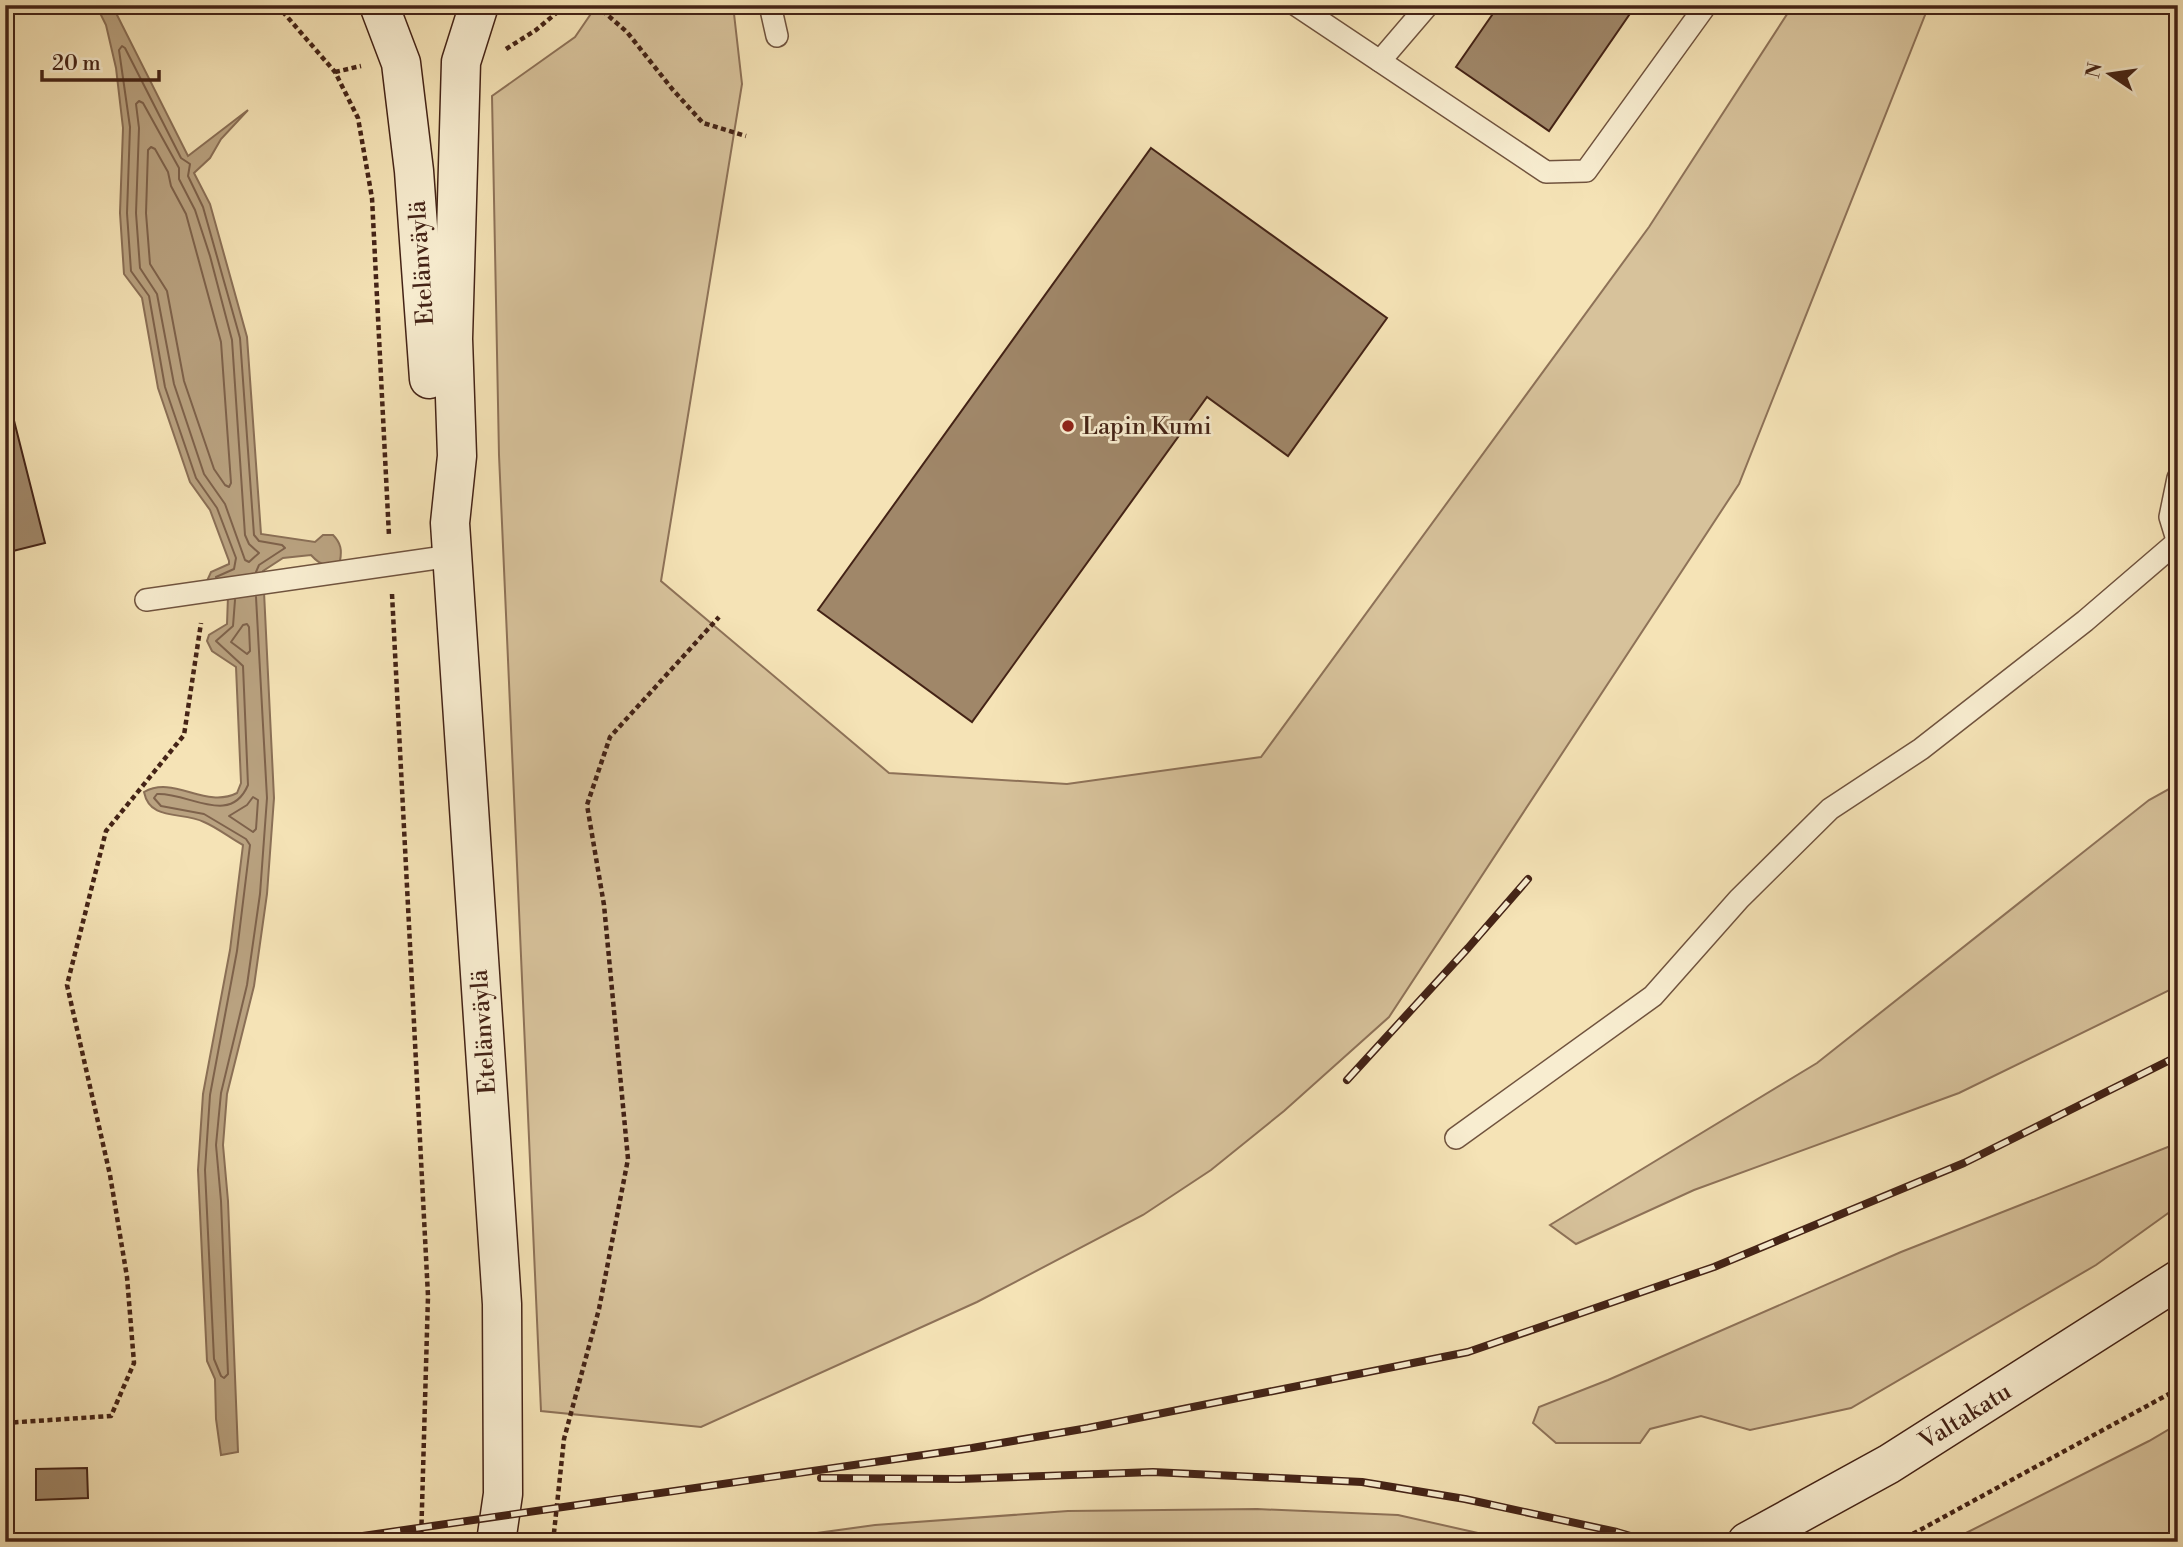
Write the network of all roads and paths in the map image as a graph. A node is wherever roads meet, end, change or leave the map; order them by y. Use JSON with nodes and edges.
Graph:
{"nodes":[{"id":1,"x":277,"y":5,"type":"edge"},
{"id":2,"x":379,"y":5,"type":"edge"},
{"id":3,"x":479,"y":5,"type":"edge"},
{"id":4,"x":566,"y":5,"type":"edge"},
{"id":5,"x":596,"y":5,"type":"edge"},
{"id":6,"x":770,"y":5,"type":"edge"},
{"id":7,"x":1296,"y":5,"type":"edge"},
{"id":8,"x":1428,"y":5,"type":"edge"},
{"id":9,"x":1706,"y":5,"type":"edge"},
{"id":10,"x":777,"y":36,"type":"dead end"},
{"id":11,"x":496,"y":55,"type":"dead end"},
{"id":12,"x":1380,"y":61,"type":"junction"},
{"id":13,"x":370,"y":64,"type":"dead end"},
{"id":14,"x":335,"y":72,"type":"junction"},
{"id":15,"x":746,"y":136,"type":"dead end"},
{"id":16,"x":2178,"y":478,"type":"edge"},
{"id":17,"x":450,"y":539,"type":"junction"},
{"id":18,"x":2177,"y":543,"type":"edge"},
{"id":19,"x":390,"y":565,"type":"junction"},
{"id":20,"x":205,"y":591,"type":"junction"},
{"id":21,"x":146,"y":600,"type":"dead end"},
{"id":22,"x":719,"y":617,"type":"dead end"},
{"id":23,"x":1456,"y":1138,"type":"dead end"},
{"id":24,"x":2178,"y":1280,"type":"edge"},
{"id":25,"x":2178,"y":1389,"type":"edge"},
{"id":26,"x":5,"y":1423,"type":"edge"},
{"id":27,"x":421,"y":1542,"type":"edge"},
{"id":28,"x":496,"y":1542,"type":"edge"},
{"id":29,"x":553,"y":1542,"type":"edge"},
{"id":30,"x":1747,"y":1542,"type":"edge"},
{"id":31,"x":1898,"y":1542,"type":"edge"}],
"edges":[{"from":1,"to":14,"type":"path"},
{"from":2,"to":17,"type":"main road","name":"Etelänväylä"},
{"from":3,"to":17,"type":"main road","name":"Etelänväylä"},
{"from":4,"to":11,"type":"path"},
{"from":5,"to":15,"type":"path"},
{"from":6,"to":10,"type":"lane"},
{"from":7,"to":12,"type":"lane"},
{"from":8,"to":12,"type":"lane"},
{"from":9,"to":12,"type":"lane"},
{"from":13,"to":14,"type":"path"},
{"from":14,"to":19,"type":"path"},
{"from":16,"to":18,"type":"lane"},
{"from":17,"to":19,"type":"lane"},
{"from":17,"to":28,"type":"main road","name":"Etelänväylä"},
{"from":18,"to":23,"type":"lane"},
{"from":19,"to":20,"type":"lane"},
{"from":19,"to":27,"type":"path"},
{"from":20,"to":21,"type":"lane"},
{"from":20,"to":26,"type":"path"},
{"from":22,"to":29,"type":"path"},
{"from":24,"to":30,"type":"main road","name":"Valtakatu"},
{"from":25,"to":31,"type":"path"}]}
